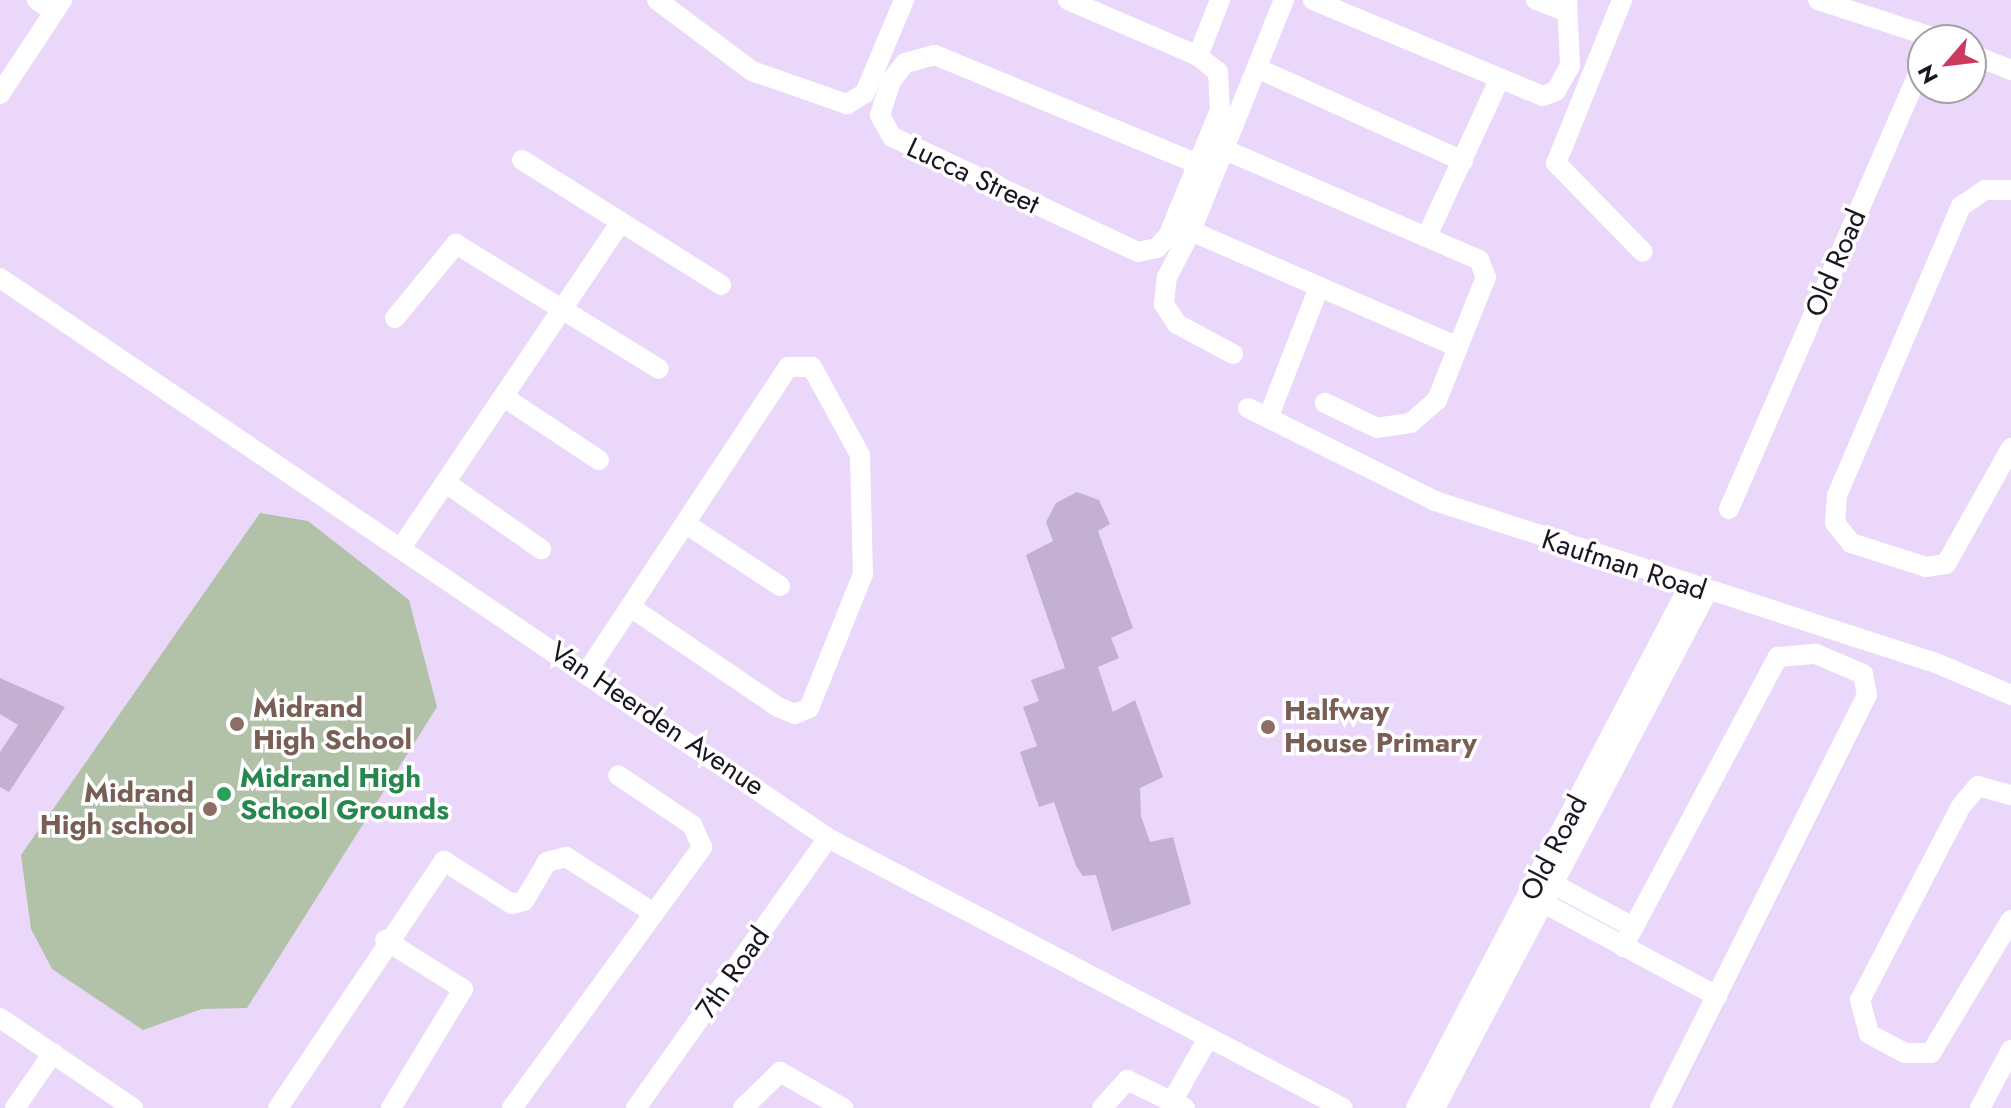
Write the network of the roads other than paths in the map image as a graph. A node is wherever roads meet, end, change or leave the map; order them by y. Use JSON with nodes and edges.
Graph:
{"nodes":[{"id":1,"x":657,"y":0,"type":"edge"},
{"id":2,"x":904,"y":0,"type":"edge"},
{"id":3,"x":1068,"y":0,"type":"edge"},
{"id":4,"x":1220,"y":0,"type":"edge"},
{"id":5,"x":1284,"y":0,"type":"edge"},
{"id":6,"x":1313,"y":0,"type":"edge"},
{"id":7,"x":1536,"y":0,"type":"edge"},
{"id":8,"x":1622,"y":0,"type":"edge"},
{"id":9,"x":1818,"y":0,"type":"edge"},
{"id":10,"x":51,"y":4,"type":"edge"},
{"id":11,"x":1566,"y":5,"type":"edge"},
{"id":12,"x":1907,"y":29,"type":"edge"},
{"id":13,"x":1198,"y":56,"type":"junction"},
{"id":14,"x":1987,"y":60,"type":"edge"},
{"id":15,"x":1259,"y":69,"type":"junction"},
{"id":16,"x":2011,"y":70,"type":"edge"},
{"id":17,"x":1499,"y":80,"type":"junction"},
{"id":18,"x":0,"y":94,"type":"edge"},
{"id":19,"x":1907,"y":99,"type":"edge"},
{"id":20,"x":1223,"y":149,"type":"junction"},
{"id":21,"x":522,"y":160,"type":"dead end"},
{"id":22,"x":1463,"y":161,"type":"junction"},
{"id":23,"x":1196,"y":163,"type":"junction"},
{"id":24,"x":2011,"y":190,"type":"edge"},
{"id":25,"x":621,"y":222,"type":"junction"},
{"id":26,"x":1191,"y":231,"type":"junction"},
{"id":27,"x":1427,"y":236,"type":"junction"},
{"id":28,"x":1643,"y":252,"type":"dead end"},
{"id":29,"x":0,"y":278,"type":"edge"},
{"id":30,"x":721,"y":285,"type":"dead end"},
{"id":31,"x":1319,"y":287,"type":"junction"},
{"id":32,"x":565,"y":308,"type":"junction"},
{"id":33,"x":395,"y":318,"type":"dead end"},
{"id":34,"x":1458,"y":347,"type":"junction"},
{"id":35,"x":1233,"y":354,"type":"dead end"},
{"id":36,"x":659,"y":369,"type":"dead end"},
{"id":37,"x":504,"y":397,"type":"junction"},
{"id":38,"x":1325,"y":403,"type":"dead end"},
{"id":39,"x":1248,"y":408,"type":"dead end"},
{"id":40,"x":1268,"y":418,"type":"junction"},
{"id":41,"x":2011,"y":448,"type":"edge"},
{"id":42,"x":599,"y":460,"type":"dead end"},
{"id":43,"x":446,"y":483,"type":"junction"},
{"id":44,"x":1729,"y":509,"type":"dead end"},
{"id":45,"x":689,"y":526,"type":"junction"},
{"id":46,"x":401,"y":548,"type":"junction"},
{"id":47,"x":541,"y":549,"type":"dead end"},
{"id":48,"x":780,"y":586,"type":"dead end"},
{"id":49,"x":1698,"y":589,"type":"junction"},
{"id":50,"x":632,"y":608,"type":"junction"},
{"id":51,"x":587,"y":672,"type":"junction"},
{"id":52,"x":2011,"y":695,"type":"edge"},
{"id":53,"x":618,"y":775,"type":"dead end"},
{"id":54,"x":2011,"y":795,"type":"edge"},
{"id":55,"x":828,"y":838,"type":"junction"},
{"id":56,"x":1541,"y":890,"type":"junction"},
{"id":57,"x":654,"y":913,"type":"junction"},
{"id":58,"x":2011,"y":920,"type":"edge"},
{"id":59,"x":1633,"y":927,"type":"junction"},
{"id":60,"x":385,"y":940,"type":"junction"},
{"id":61,"x":1623,"y":947,"type":"junction"},
{"id":62,"x":1717,"y":996,"type":"junction"},
{"id":63,"x":0,"y":1018,"type":"edge"},
{"id":64,"x":1207,"y":1040,"type":"junction"},
{"id":65,"x":2011,"y":1050,"type":"edge"},
{"id":66,"x":53,"y":1053,"type":"junction"},
{"id":67,"x":1180,"y":1103,"type":"edge"},
{"id":68,"x":15,"y":1108,"type":"edge"},
{"id":69,"x":133,"y":1108,"type":"edge"},
{"id":70,"x":278,"y":1108,"type":"edge"},
{"id":71,"x":391,"y":1108,"type":"edge"},
{"id":72,"x":512,"y":1108,"type":"edge"},
{"id":73,"x":636,"y":1108,"type":"edge"},
{"id":74,"x":743,"y":1108,"type":"edge"},
{"id":75,"x":843,"y":1108,"type":"edge"},
{"id":76,"x":1102,"y":1108,"type":"edge"},
{"id":77,"x":1343,"y":1108,"type":"edge"},
{"id":78,"x":1416,"y":1108,"type":"edge"},
{"id":79,"x":1435,"y":1108,"type":"edge"},
{"id":80,"x":1660,"y":1108,"type":"edge"},
{"id":81,"x":1980,"y":1108,"type":"edge"}],
"edges":[{"from":1,"to":2,"type":"street"},
{"from":3,"to":13,"type":"street"},
{"from":4,"to":13,"type":"street"},
{"from":5,"to":15,"type":"street"},
{"from":6,"to":17,"type":"street"},
{"from":7,"to":11,"type":"street"},
{"from":8,"to":28,"type":"street"},
{"from":9,"to":12,"type":"street"},
{"from":10,"to":18,"type":"street"},
{"from":11,"to":17,"type":"street"},
{"from":13,"to":23,"type":"street"},
{"from":14,"to":16,"type":"street"},
{"from":15,"to":20,"type":"street"},
{"from":15,"to":22,"type":"street"},
{"from":17,"to":22,"type":"street"},
{"from":19,"to":44,"type":"street","name":"Old Road"},
{"from":20,"to":26,"type":"street"},
{"from":20,"to":27,"type":"street"},
{"from":21,"to":25,"type":"street"},
{"from":22,"to":27,"type":"street"},
{"from":23,"to":23,"type":"street","name":"Lucca Street"},
{"from":24,"to":41,"type":"street"},
{"from":25,"to":30,"type":"street"},
{"from":25,"to":32,"type":"street"},
{"from":26,"to":31,"type":"street"},
{"from":26,"to":35,"type":"street"},
{"from":27,"to":34,"type":"street"},
{"from":29,"to":46,"type":"street","name":"Van Heerden Avenue"},
{"from":31,"to":34,"type":"street"},
{"from":31,"to":40,"type":"street"},
{"from":32,"to":33,"type":"street"},
{"from":32,"to":36,"type":"street"},
{"from":32,"to":37,"type":"street"},
{"from":34,"to":38,"type":"street"},
{"from":37,"to":42,"type":"street"},
{"from":37,"to":43,"type":"street"},
{"from":39,"to":40,"type":"street","name":"Kaufman Road"},
{"from":40,"to":49,"type":"street","name":"Kaufman Road"},
{"from":43,"to":46,"type":"street"},
{"from":43,"to":47,"type":"street"},
{"from":45,"to":48,"type":"street"},
{"from":45,"to":50,"type":"street"},
{"from":45,"to":50,"type":"street"},
{"from":46,"to":51,"type":"street","name":"Van Heerden Avenue"},
{"from":49,"to":52,"type":"street","name":"Kaufman Road"},
{"from":49,"to":56,"type":"street","name":"Old Road"},
{"from":50,"to":51,"type":"street"},
{"from":51,"to":55,"type":"street","name":"Van Heerden Avenue"},
{"from":53,"to":57,"type":"street"},
{"from":54,"to":58,"type":"street"},
{"from":55,"to":64,"type":"street","name":"Van Heerden Avenue"},
{"from":55,"to":73,"type":"street","name":"7th Road"},
{"from":56,"to":59,"type":"street"},
{"from":56,"to":61,"type":"street"},
{"from":56,"to":78,"type":"street","name":"Old Road"},
{"from":56,"to":79,"type":"street","name":"Old Road"},
{"from":57,"to":60,"type":"street"},
{"from":57,"to":72,"type":"street"},
{"from":59,"to":61,"type":"street"},
{"from":59,"to":62,"type":"street"},
{"from":60,"to":70,"type":"street"},
{"from":60,"to":71,"type":"street"},
{"from":61,"to":62,"type":"street"},
{"from":62,"to":80,"type":"street"},
{"from":63,"to":66,"type":"street"},
{"from":64,"to":67,"type":"street"},
{"from":64,"to":77,"type":"street","name":"Van Heerden Avenue"},
{"from":65,"to":81,"type":"street"},
{"from":66,"to":68,"type":"street"},
{"from":66,"to":69,"type":"street"},
{"from":67,"to":76,"type":"street"},
{"from":74,"to":75,"type":"street"}]}
